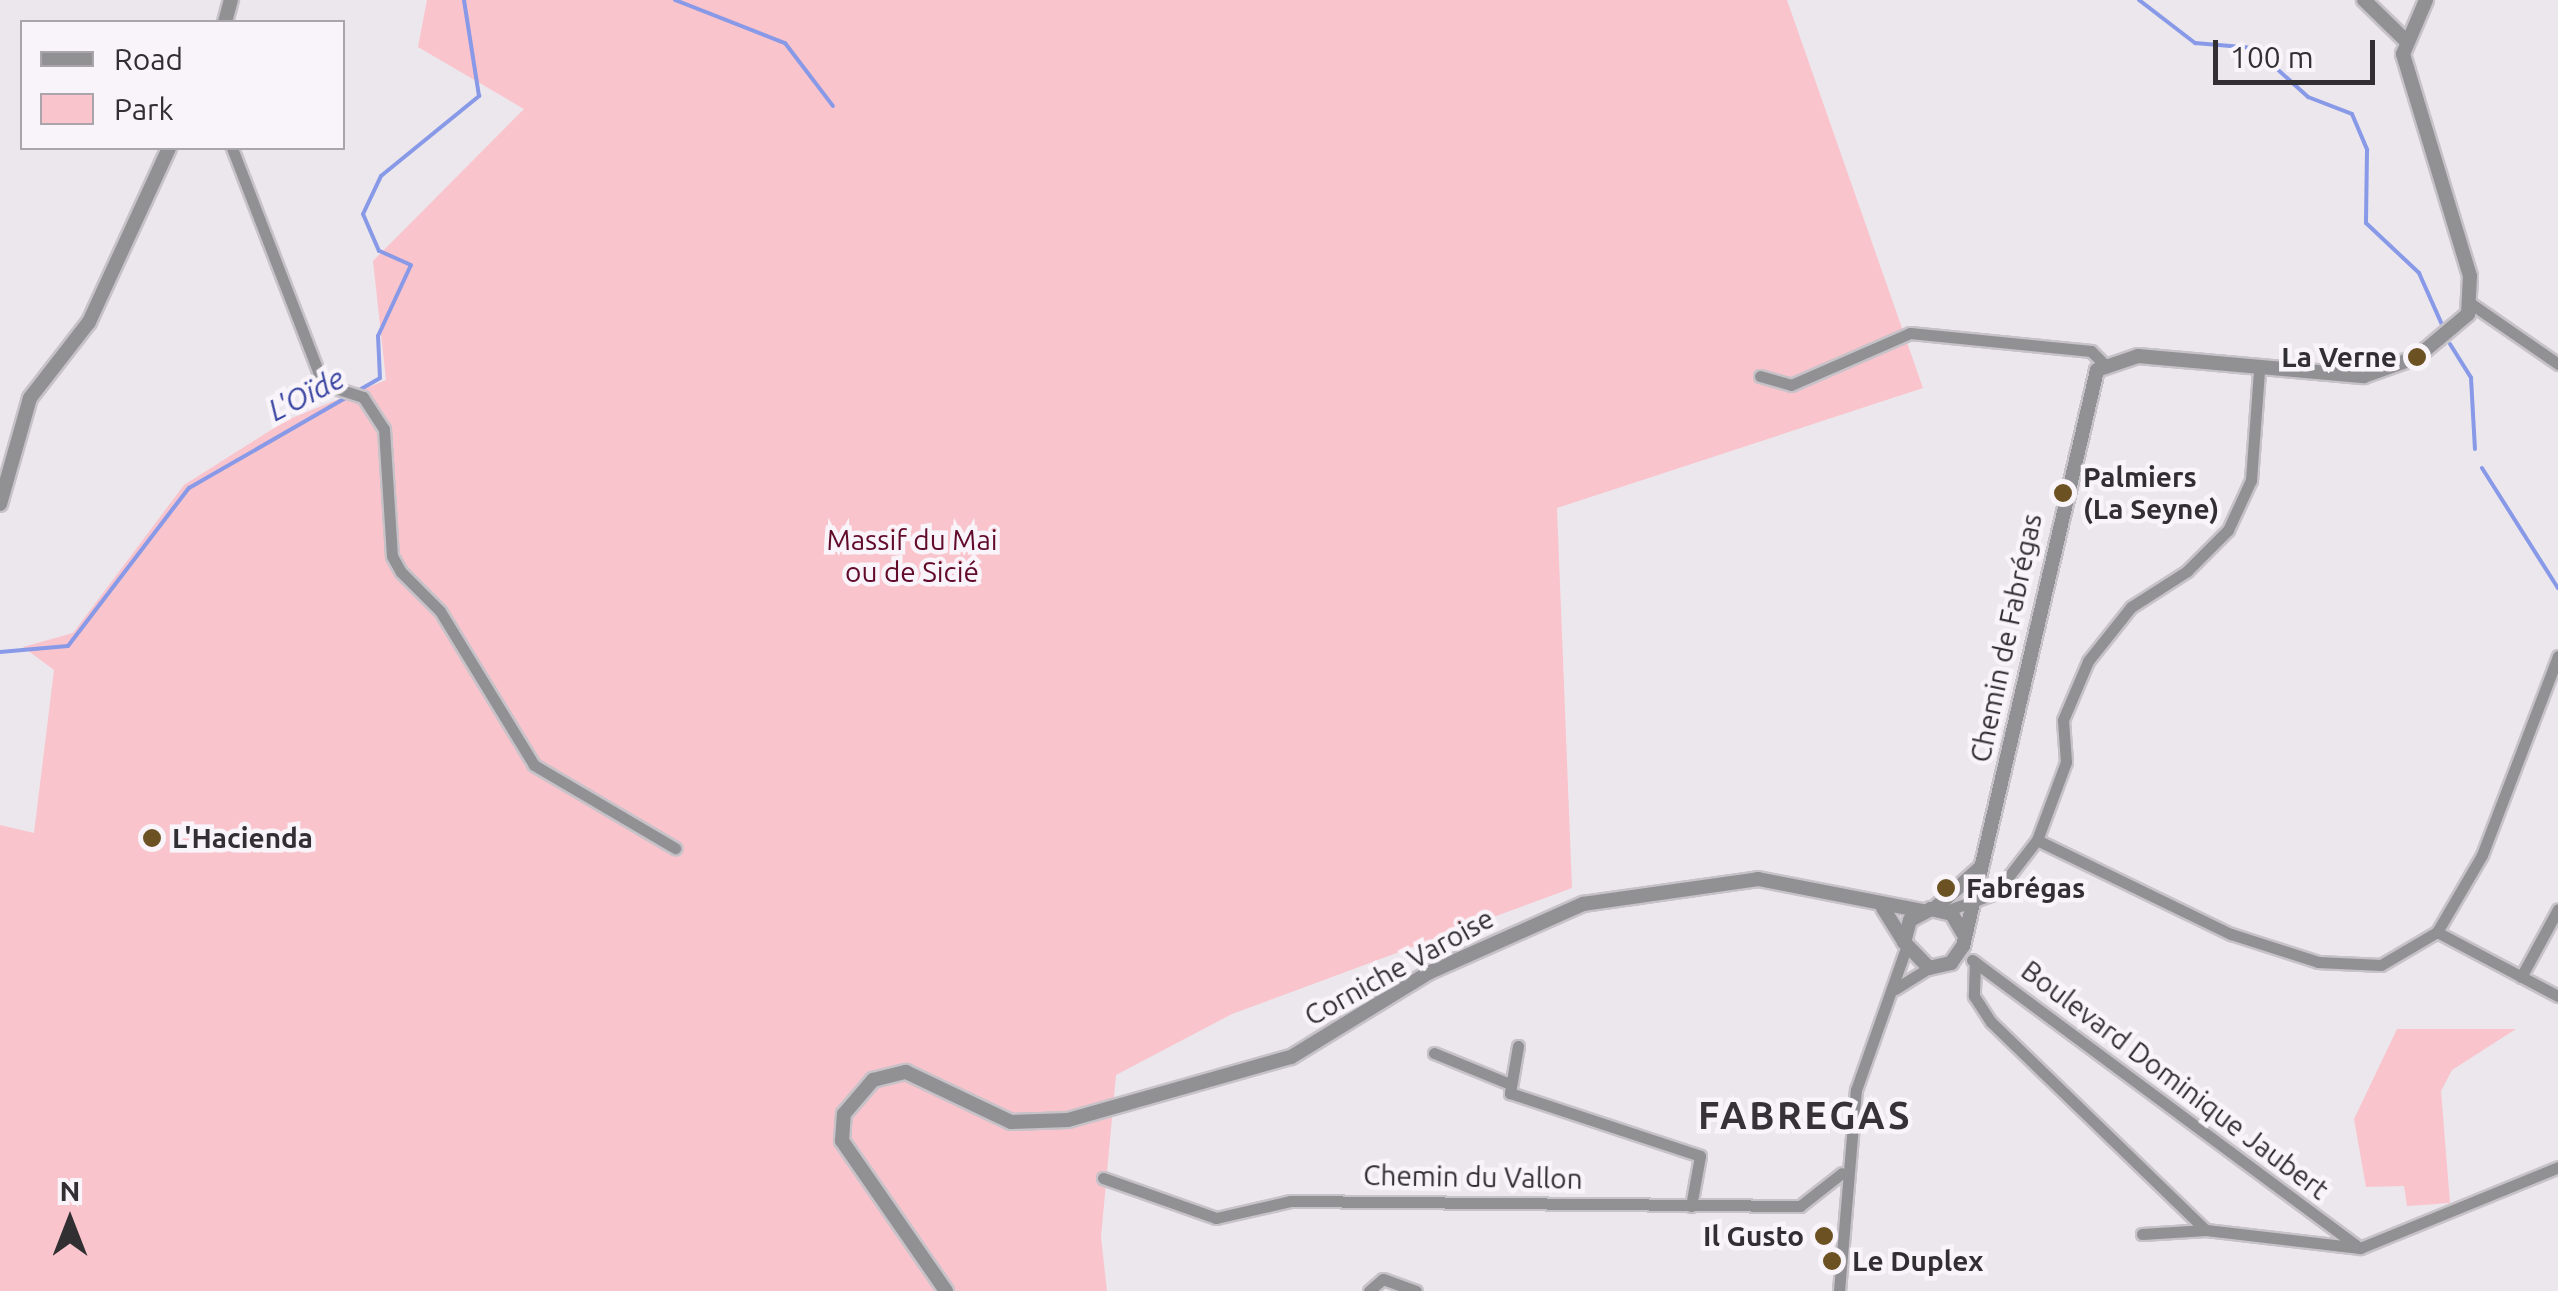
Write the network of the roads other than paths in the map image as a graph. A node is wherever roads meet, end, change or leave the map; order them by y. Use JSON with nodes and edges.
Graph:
{"nodes":[{"id":1,"x":2364,"y":0,"type":"edge"},
{"id":2,"x":2426,"y":0,"type":"edge"},
{"id":3,"x":2406,"y":41,"type":"junction"},
{"id":4,"x":168,"y":150,"type":"edge"},
{"id":5,"x":233,"y":150,"type":"edge"},
{"id":6,"x":2470,"y":303,"type":"junction"},
{"id":7,"x":2104,"y":364,"type":"junction"},
{"id":8,"x":2558,"y":364,"type":"edge"},
{"id":9,"x":2260,"y":370,"type":"junction"},
{"id":10,"x":1760,"y":376,"type":"dead end"},
{"id":11,"x":0,"y":504,"type":"edge"},
{"id":12,"x":2558,"y":656,"type":"edge"},
{"id":13,"x":2037,"y":840,"type":"junction"},
{"id":14,"x":675,"y":848,"type":"dead end"},
{"id":15,"x":1982,"y":866,"type":"junction"},
{"id":16,"x":1973,"y":905,"type":"junction"},
{"id":17,"x":1883,"y":908,"type":"junction"},
{"id":18,"x":2558,"y":909,"type":"edge"},
{"id":19,"x":1934,"y":910,"type":"junction"},
{"id":20,"x":2437,"y":932,"type":"junction"},
{"id":21,"x":1964,"y":934,"type":"junction"},
{"id":22,"x":1905,"y":945,"type":"junction"},
{"id":23,"x":1960,"y":952,"type":"junction"},
{"id":24,"x":1974,"y":962,"type":"junction"},
{"id":25,"x":1929,"y":968,"type":"junction"},
{"id":26,"x":2521,"y":977,"type":"junction"},
{"id":27,"x":1895,"y":989,"type":"junction"},
{"id":28,"x":2558,"y":996,"type":"edge"},
{"id":29,"x":1518,"y":1046,"type":"dead end"},
{"id":30,"x":1434,"y":1053,"type":"dead end"},
{"id":31,"x":1510,"y":1084,"type":"junction"},
{"id":32,"x":2558,"y":1167,"type":"edge"},
{"id":33,"x":1842,"y":1173,"type":"junction"},
{"id":34,"x":1102,"y":1178,"type":"dead end"},
{"id":35,"x":1691,"y":1206,"type":"junction"},
{"id":36,"x":2206,"y":1230,"type":"junction"},
{"id":37,"x":2142,"y":1234,"type":"dead end"},
{"id":38,"x":2360,"y":1248,"type":"junction"},
{"id":39,"x":946,"y":1291,"type":"edge"},
{"id":40,"x":1370,"y":1291,"type":"edge"},
{"id":41,"x":1416,"y":1291,"type":"edge"},
{"id":42,"x":1839,"y":1291,"type":"edge"}],
"edges":[{"from":1,"to":3,"type":"street"},
{"from":2,"to":3,"type":"street"},
{"from":3,"to":6,"type":"street"},
{"from":4,"to":11,"type":"street"},
{"from":5,"to":14,"type":"street"},
{"from":6,"to":8,"type":"street"},
{"from":6,"to":9,"type":"street"},
{"from":7,"to":9,"type":"street"},
{"from":7,"to":10,"type":"street"},
{"from":7,"to":15,"type":"street","name":"Chemin de Fabrégas"},
{"from":9,"to":13,"type":"street"},
{"from":12,"to":20,"type":"street"},
{"from":13,"to":16,"type":"street"},
{"from":13,"to":20,"type":"street"},
{"from":15,"to":16,"type":"street","name":"Chemin de Fabrégas"},
{"from":15,"to":19,"type":"street"},
{"from":16,"to":19,"type":"street"},
{"from":16,"to":21,"type":"street","name":"Chemin de Fabrégas"},
{"from":17,"to":19,"type":"street","name":"Corniche Varoise"},
{"from":17,"to":22,"type":"street"},
{"from":17,"to":39,"type":"street","name":"Corniche Varoise"},
{"from":18,"to":26,"type":"street"},
{"from":19,"to":21,"type":"street"},
{"from":19,"to":22,"type":"street"},
{"from":20,"to":26,"type":"street"},
{"from":21,"to":23,"type":"street","name":"Chemin de Fabrégas"},
{"from":22,"to":25,"type":"street"},
{"from":22,"to":27,"type":"street"},
{"from":23,"to":24,"type":"street","name":"Boulevard Dominique Jaubert"},
{"from":23,"to":25,"type":"street"},
{"from":24,"to":36,"type":"street"},
{"from":24,"to":38,"type":"street","name":"Boulevard Dominique Jaubert"},
{"from":25,"to":27,"type":"street"},
{"from":26,"to":28,"type":"street"},
{"from":27,"to":33,"type":"street"},
{"from":29,"to":31,"type":"street"},
{"from":30,"to":31,"type":"street"},
{"from":31,"to":35,"type":"street"},
{"from":32,"to":38,"type":"street"},
{"from":33,"to":35,"type":"street","name":"Chemin du Vallon"},
{"from":33,"to":42,"type":"street"},
{"from":34,"to":35,"type":"street","name":"Chemin du Vallon"},
{"from":36,"to":37,"type":"street"},
{"from":36,"to":38,"type":"street"},
{"from":40,"to":41,"type":"street"}]}
